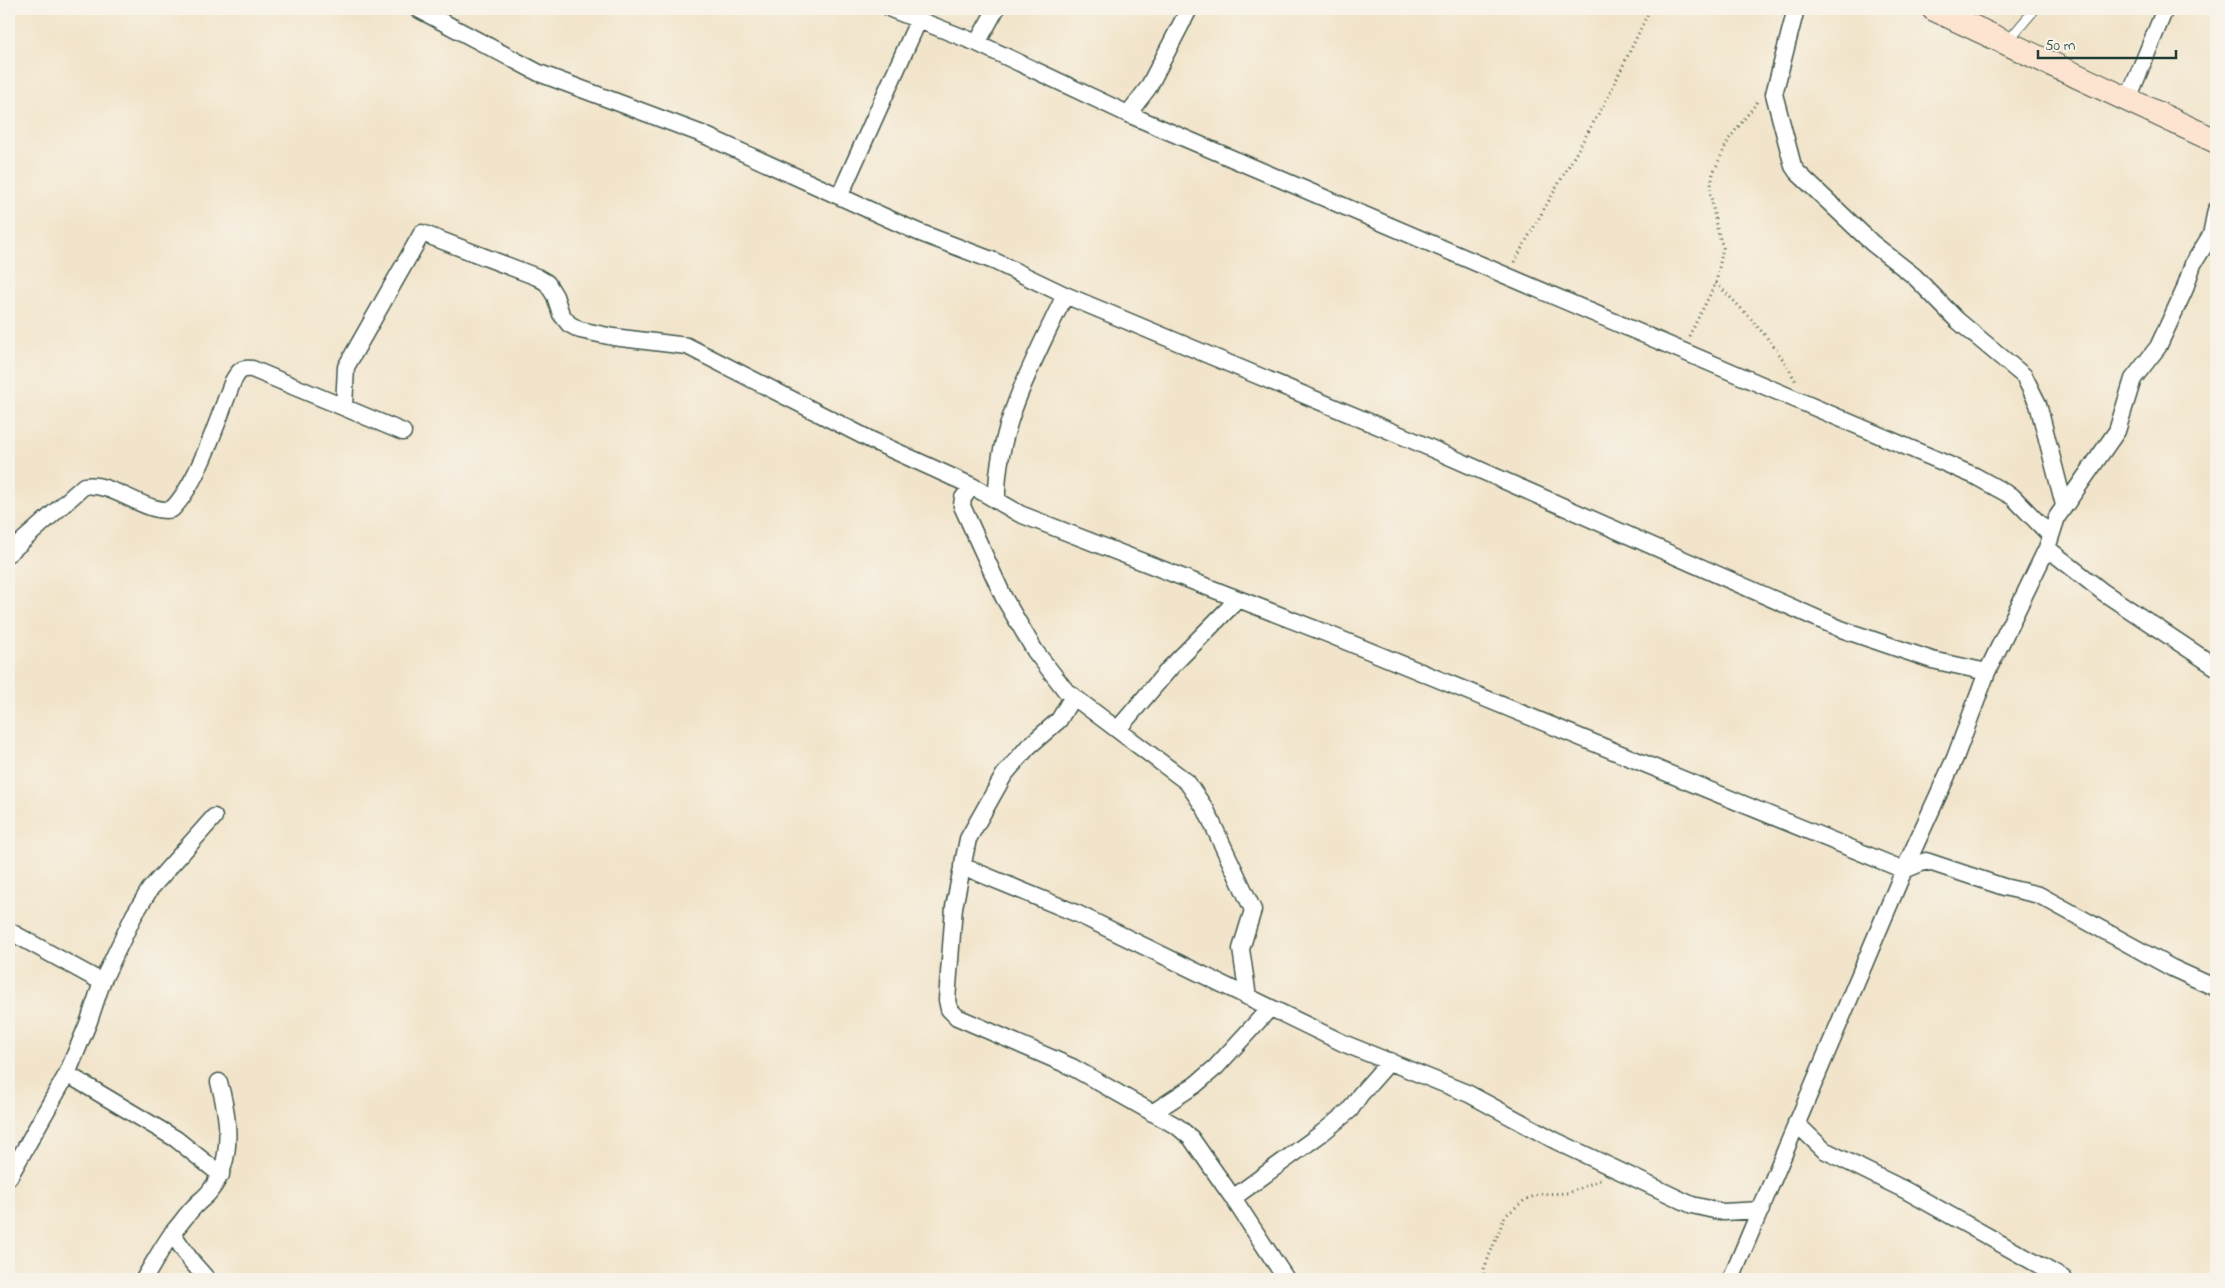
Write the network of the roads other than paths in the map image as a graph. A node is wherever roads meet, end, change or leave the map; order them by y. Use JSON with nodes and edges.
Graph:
{"nodes":[{"id":1,"x":418,"y":9,"type":"edge"},
{"id":2,"x":890,"y":9,"type":"edge"},
{"id":3,"x":996,"y":9,"type":"edge"},
{"id":4,"x":1189,"y":9,"type":"edge"},
{"id":5,"x":1796,"y":9,"type":"edge"},
{"id":6,"x":1934,"y":9,"type":"edge"},
{"id":7,"x":2035,"y":9,"type":"edge"},
{"id":8,"x":2165,"y":9,"type":"edge"},
{"id":9,"x":919,"y":20,"type":"junction"},
{"id":10,"x":977,"y":42,"type":"junction"},
{"id":11,"x":2007,"y":43,"type":"junction"},
{"id":12,"x":2128,"y":99,"type":"junction"},
{"id":13,"x":1128,"y":114,"type":"junction"},
{"id":14,"x":2216,"y":141,"type":"edge"},
{"id":15,"x":840,"y":195,"type":"junction"},
{"id":16,"x":2216,"y":210,"type":"edge"},
{"id":17,"x":1065,"y":295,"type":"junction"},
{"id":18,"x":344,"y":407,"type":"junction"},
{"id":19,"x":403,"y":432,"type":"dead end"},
{"id":20,"x":972,"y":486,"type":"junction"},
{"id":21,"x":997,"y":501,"type":"junction"},
{"id":22,"x":2064,"y":505,"type":"junction"},
{"id":23,"x":2049,"y":541,"type":"junction"},
{"id":24,"x":9,"y":553,"type":"edge"},
{"id":25,"x":1238,"y":599,"type":"junction"},
{"id":26,"x":2216,"y":667,"type":"edge"},
{"id":27,"x":1987,"y":672,"type":"junction"},
{"id":28,"x":1073,"y":696,"type":"junction"},
{"id":29,"x":1118,"y":729,"type":"junction"},
{"id":30,"x":214,"y":817,"type":"dead end"},
{"id":31,"x":962,"y":866,"type":"junction"},
{"id":32,"x":1904,"y":870,"type":"junction"},
{"id":33,"x":9,"y":931,"type":"edge"},
{"id":34,"x":102,"y":982,"type":"junction"},
{"id":35,"x":2216,"y":988,"type":"edge"},
{"id":36,"x":1248,"y":997,"type":"junction"},
{"id":37,"x":1270,"y":1008,"type":"junction"},
{"id":38,"x":1390,"y":1061,"type":"junction"},
{"id":39,"x":67,"y":1074,"type":"junction"},
{"id":40,"x":218,"y":1082,"type":"dead end"},
{"id":41,"x":1152,"y":1113,"type":"junction"},
{"id":42,"x":1796,"y":1123,"type":"junction"},
{"id":43,"x":221,"y":1175,"type":"junction"},
{"id":44,"x":9,"y":1177,"type":"edge"},
{"id":45,"x":1234,"y":1198,"type":"junction"},
{"id":46,"x":1762,"y":1210,"type":"junction"},
{"id":47,"x":172,"y":1233,"type":"junction"},
{"id":48,"x":144,"y":1279,"type":"edge"},
{"id":49,"x":207,"y":1279,"type":"edge"},
{"id":50,"x":1286,"y":1279,"type":"edge"},
{"id":51,"x":1731,"y":1279,"type":"edge"},
{"id":52,"x":2064,"y":1279,"type":"edge"}],
"edges":[{"from":1,"to":15,"type":"street"},
{"from":2,"to":9,"type":"street"},
{"from":3,"to":10,"type":"street"},
{"from":4,"to":13,"type":"street"},
{"from":5,"to":22,"type":"street"},
{"from":6,"to":11,"type":"main road"},
{"from":7,"to":11,"type":"lane"},
{"from":8,"to":12,"type":"street"},
{"from":9,"to":10,"type":"street"},
{"from":9,"to":15,"type":"street"},
{"from":10,"to":13,"type":"street"},
{"from":11,"to":12,"type":"main road"},
{"from":12,"to":14,"type":"main road"},
{"from":13,"to":23,"type":"street"},
{"from":15,"to":17,"type":"street"},
{"from":16,"to":22,"type":"street"},
{"from":17,"to":21,"type":"street"},
{"from":17,"to":27,"type":"street"},
{"from":18,"to":19,"type":"street"},
{"from":18,"to":20,"type":"street"},
{"from":18,"to":24,"type":"street"},
{"from":20,"to":21,"type":"street"},
{"from":20,"to":28,"type":"street"},
{"from":21,"to":25,"type":"street"},
{"from":22,"to":23,"type":"street"},
{"from":23,"to":26,"type":"street"},
{"from":23,"to":27,"type":"street"},
{"from":25,"to":29,"type":"street"},
{"from":25,"to":32,"type":"street"},
{"from":27,"to":32,"type":"street"},
{"from":28,"to":29,"type":"street"},
{"from":28,"to":31,"type":"street"},
{"from":29,"to":36,"type":"street"},
{"from":30,"to":34,"type":"street"},
{"from":31,"to":36,"type":"street"},
{"from":31,"to":41,"type":"street"},
{"from":32,"to":35,"type":"street"},
{"from":32,"to":42,"type":"street"},
{"from":33,"to":34,"type":"street"},
{"from":34,"to":39,"type":"street"},
{"from":36,"to":37,"type":"street"},
{"from":37,"to":38,"type":"street"},
{"from":37,"to":41,"type":"street"},
{"from":38,"to":45,"type":"street"},
{"from":38,"to":46,"type":"street"},
{"from":39,"to":43,"type":"street"},
{"from":39,"to":44,"type":"street"},
{"from":40,"to":43,"type":"street"},
{"from":41,"to":45,"type":"street"},
{"from":42,"to":46,"type":"street"},
{"from":42,"to":52,"type":"street"},
{"from":43,"to":47,"type":"street"},
{"from":45,"to":50,"type":"street"},
{"from":46,"to":51,"type":"street"},
{"from":47,"to":48,"type":"street"},
{"from":47,"to":49,"type":"street"}]}
